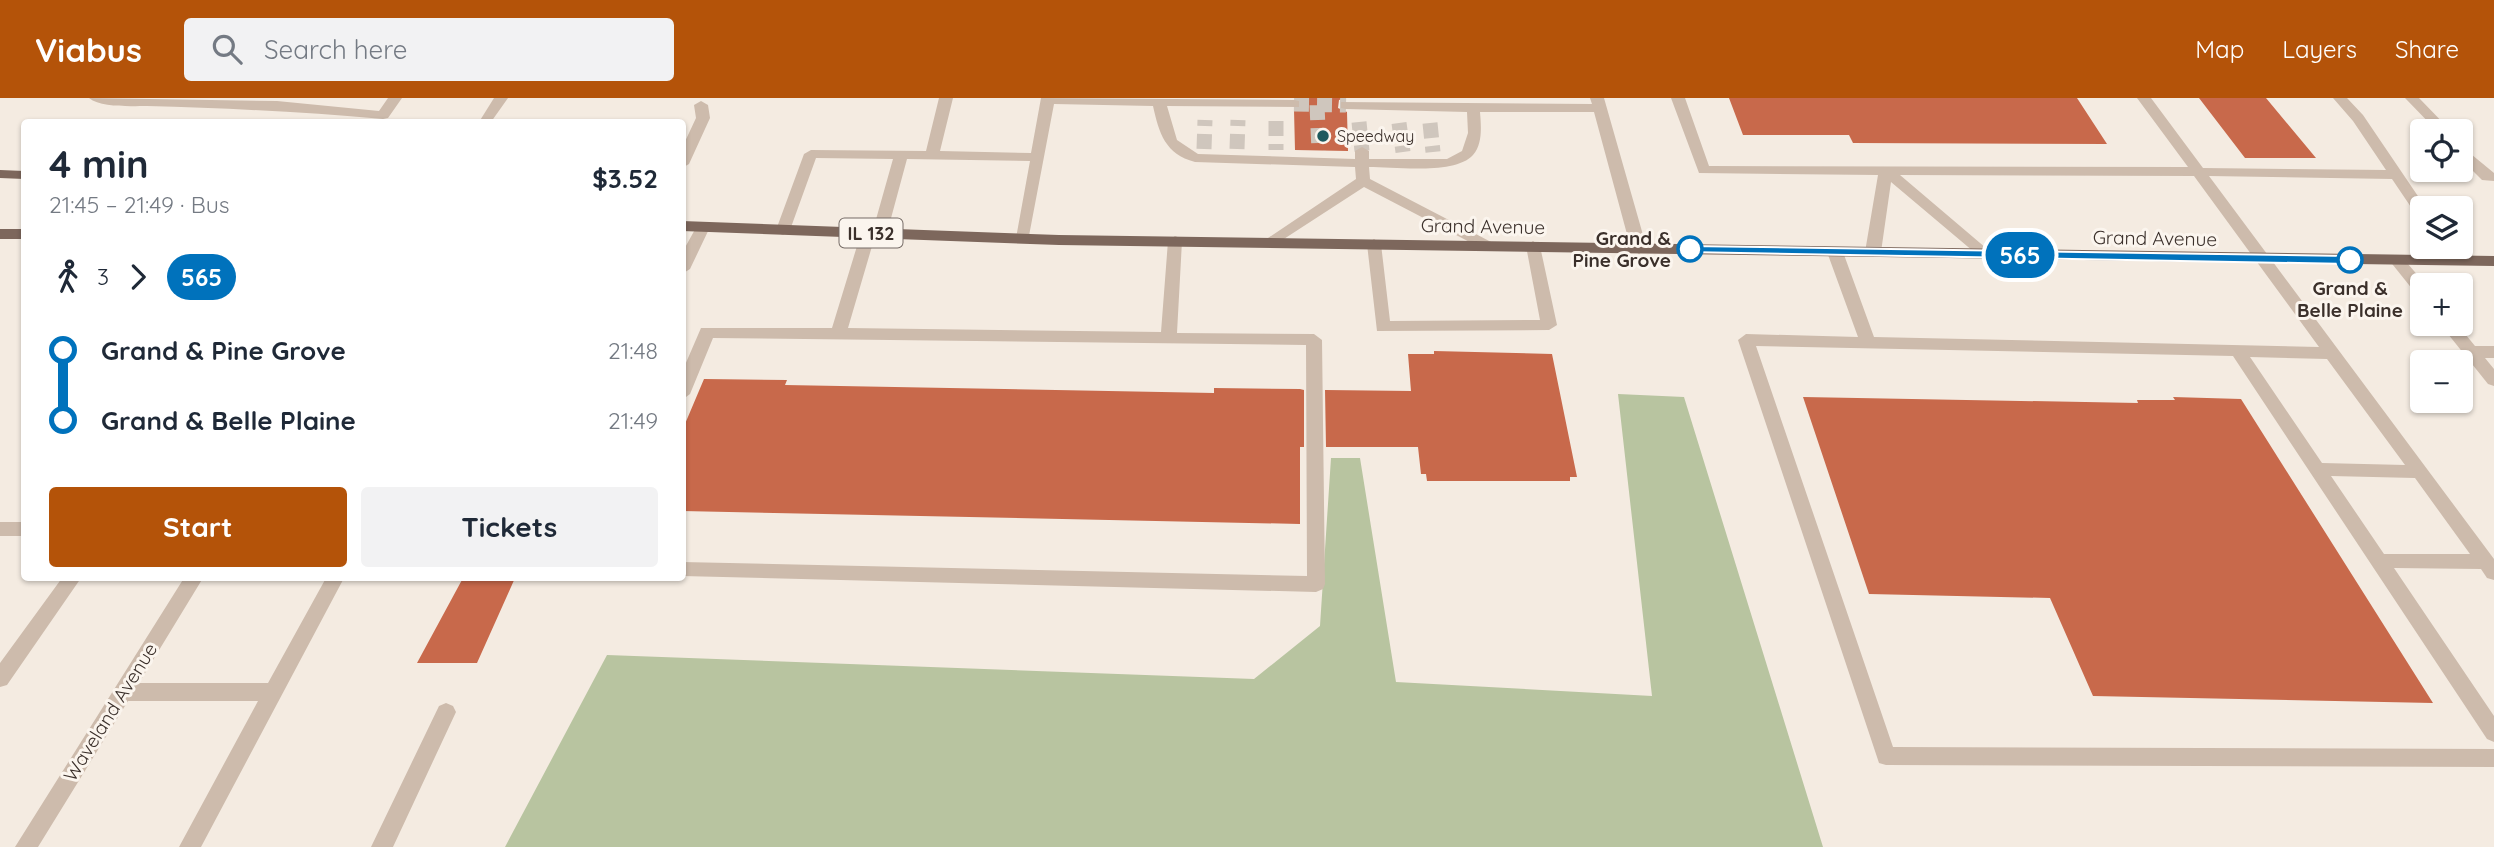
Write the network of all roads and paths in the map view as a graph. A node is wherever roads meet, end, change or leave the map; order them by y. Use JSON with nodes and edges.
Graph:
{"nodes":[{"id":1,"x":96,"y":98,"type":"edge"},
{"id":2,"x":395,"y":98,"type":"edge"},
{"id":3,"x":501,"y":98,"type":"edge"},
{"id":4,"x":946,"y":98,"type":"edge"},
{"id":5,"x":1678,"y":98,"type":"edge"},
{"id":6,"x":2144,"y":98,"type":"edge"},
{"id":7,"x":2340,"y":98,"type":"edge"},
{"id":8,"x":2412,"y":98,"type":"edge"},
{"id":9,"x":1048,"y":99,"type":"edge"},
{"id":10,"x":1159,"y":102,"type":"junction"},
{"id":11,"x":1207,"y":103,"type":"junction"},
{"id":12,"x":1238,"y":103,"type":"junction"},
{"id":13,"x":1598,"y":103,"type":"edge"},
{"id":14,"x":701,"y":104,"type":"dead end"},
{"id":15,"x":1275,"y":104,"type":"junction"},
{"id":16,"x":1294,"y":104,"type":"dead end"},
{"id":17,"x":1397,"y":106,"type":"junction"},
{"id":18,"x":1428,"y":107,"type":"junction"},
{"id":19,"x":1473,"y":108,"type":"junction"},
{"id":20,"x":487,"y":119,"type":"edge"},
{"id":21,"x":2432,"y":119,"type":"edge"},
{"id":22,"x":1205,"y":120,"type":"tunnel mouth"},
{"id":23,"x":1238,"y":120,"type":"tunnel mouth"},
{"id":24,"x":1276,"y":121,"type":"tunnel mouth"},
{"id":25,"x":1359,"y":122,"type":"tunnel mouth"},
{"id":26,"x":1399,"y":123,"type":"tunnel mouth"},
{"id":27,"x":1430,"y":123,"type":"tunnel mouth"},
{"id":28,"x":686,"y":155,"type":"edge"},
{"id":29,"x":901,"y":155,"type":"junction"},
{"id":30,"x":932,"y":155,"type":"junction"},
{"id":31,"x":1037,"y":157,"type":"junction"},
{"id":32,"x":1362,"y":157,"type":"junction"},
{"id":33,"x":2473,"y":162,"type":"edge"},
{"id":34,"x":1886,"y":170,"type":"junction"},
{"id":35,"x":2198,"y":172,"type":"junction"},
{"id":36,"x":0,"y":174,"type":"edge"},
{"id":37,"x":21,"y":175,"type":"edge"},
{"id":38,"x":2396,"y":176,"type":"junction"},
{"id":39,"x":2494,"y":177,"type":"edge"},
{"id":40,"x":1363,"y":181,"type":"junction"},
{"id":41,"x":2410,"y":196,"type":"edge"},
{"id":42,"x":686,"y":226,"type":"edge"},
{"id":43,"x":702,"y":227,"type":"junction"},
{"id":44,"x":783,"y":230,"type":"junction"},
{"id":45,"x":874,"y":233,"type":"junction"},
{"id":46,"x":0,"y":234,"type":"edge"},
{"id":47,"x":21,"y":234,"type":"edge"},
{"id":48,"x":1023,"y":238,"type":"junction"},
{"id":49,"x":1175,"y":241,"type":"junction"},
{"id":50,"x":1270,"y":243,"type":"junction"},
{"id":51,"x":1374,"y":244,"type":"junction"},
{"id":52,"x":1488,"y":246,"type":"junction"},
{"id":53,"x":1533,"y":246,"type":"junction"},
{"id":54,"x":1639,"y":249,"type":"junction"},
{"id":55,"x":1835,"y":252,"type":"junction"},
{"id":56,"x":1873,"y":252,"type":"junction"},
{"id":57,"x":1985,"y":254,"type":"junction"},
{"id":58,"x":2261,"y":258,"type":"junction"},
{"id":59,"x":2397,"y":260,"type":"junction"},
{"id":60,"x":686,"y":261,"type":"edge"},
{"id":61,"x":2464,"y":261,"type":"joint"},
{"id":62,"x":2494,"y":261,"type":"edge"},
{"id":63,"x":2410,"y":276,"type":"edge"},
{"id":64,"x":838,"y":334,"type":"junction"},
{"id":65,"x":2458,"y":336,"type":"edge"},
{"id":66,"x":1169,"y":340,"type":"junction"},
{"id":67,"x":1868,"y":342,"type":"junction"},
{"id":68,"x":2469,"y":350,"type":"edge"},
{"id":69,"x":2473,"y":352,"type":"edge"},
{"id":70,"x":2494,"y":352,"type":"edge"},
{"id":71,"x":2239,"y":353,"type":"junction"},
{"id":72,"x":2331,"y":353,"type":"junction"},
{"id":73,"x":2473,"y":354,"type":"edge"},
{"id":74,"x":2494,"y":380,"type":"edge"},
{"id":75,"x":686,"y":384,"type":"edge"},
{"id":76,"x":2318,"y":469,"type":"junction"},
{"id":77,"x":2420,"y":472,"type":"junction"},
{"id":78,"x":21,"y":528,"type":"edge"},
{"id":79,"x":0,"y":529,"type":"edge"},
{"id":80,"x":2380,"y":561,"type":"junction"},
{"id":81,"x":2490,"y":567,"type":"edge"},
{"id":82,"x":686,"y":569,"type":"edge"},
{"id":83,"x":70,"y":581,"type":"edge"},
{"id":84,"x":192,"y":581,"type":"edge"},
{"id":85,"x":333,"y":581,"type":"edge"},
{"id":86,"x":7,"y":658,"type":"edge"},
{"id":87,"x":0,"y":679,"type":"edge"},
{"id":88,"x":123,"y":692,"type":"junction"},
{"id":89,"x":273,"y":692,"type":"junction"},
{"id":90,"x":446,"y":712,"type":"dead end"},
{"id":91,"x":2494,"y":733,"type":"edge"},
{"id":92,"x":2494,"y":758,"type":"edge"},
{"id":93,"x":26,"y":847,"type":"edge"},
{"id":94,"x":190,"y":847,"type":"edge"},
{"id":95,"x":382,"y":847,"type":"edge"}],
"edges":[{"from":1,"to":2,"type":"street"},
{"from":3,"to":20,"type":"street"},
{"from":4,"to":30,"type":"street"},
{"from":5,"to":34,"type":"street"},
{"from":6,"to":35,"type":"street"},
{"from":7,"to":38,"type":"street"},
{"from":8,"to":21,"type":"street"},
{"from":9,"to":10,"type":"street"},
{"from":9,"to":31,"type":"street"},
{"from":10,"to":11,"type":"street"},
{"from":10,"to":32,"type":"street"},
{"from":11,"to":12,"type":"street"},
{"from":11,"to":22,"type":"street"},
{"from":12,"to":15,"type":"street"},
{"from":12,"to":23,"type":"street"},
{"from":13,"to":19,"type":"street"},
{"from":13,"to":54,"type":"street"},
{"from":14,"to":28,"type":"street"},
{"from":15,"to":16,"type":"street"},
{"from":15,"to":24,"type":"street"},
{"from":17,"to":18,"type":"street"},
{"from":17,"to":25,"type":"street"},
{"from":17,"to":26,"type":"street"},
{"from":18,"to":19,"type":"street"},
{"from":18,"to":27,"type":"street"},
{"from":19,"to":32,"type":"street"},
{"from":29,"to":30,"type":"street"},
{"from":29,"to":44,"type":"street"},
{"from":29,"to":45,"type":"street"},
{"from":30,"to":31,"type":"street"},
{"from":31,"to":48,"type":"street"},
{"from":32,"to":40,"type":"street"},
{"from":33,"to":39,"type":"street"},
{"from":34,"to":35,"type":"street"},
{"from":34,"to":56,"type":"street"},
{"from":34,"to":57,"type":"street"},
{"from":35,"to":38,"type":"street"},
{"from":35,"to":58,"type":"street"},
{"from":36,"to":37,"type":"main road"},
{"from":38,"to":41,"type":"street"},
{"from":40,"to":50,"type":"street"},
{"from":40,"to":52,"type":"street"},
{"from":42,"to":43,"type":"main road","name":"Grand Avenue","number":"IL 132"},
{"from":43,"to":44,"type":"main road","name":"Grand Avenue","number":"IL 132"},
{"from":43,"to":60,"type":"street"},
{"from":44,"to":45,"type":"main road","name":"Grand Avenue","number":"IL 132"},
{"from":45,"to":48,"type":"main road","name":"Grand Avenue","number":"IL 132"},
{"from":45,"to":64,"type":"street"},
{"from":46,"to":47,"type":"main road"},
{"from":48,"to":49,"type":"main road","name":"Grand Avenue","number":"IL 132"},
{"from":49,"to":50,"type":"main road","name":"Grand Avenue","number":"IL 132"},
{"from":49,"to":66,"type":"street"},
{"from":50,"to":51,"type":"main road","name":"Grand Avenue","number":"IL 132"},
{"from":51,"to":52,"type":"main road","name":"Grand Avenue","number":"IL 132"},
{"from":51,"to":53,"type":"street"},
{"from":52,"to":53,"type":"main road","name":"Grand Avenue","number":"IL 132"},
{"from":53,"to":54,"type":"main road","name":"Grand Avenue","number":"IL 132"},
{"from":54,"to":55,"type":"main road","name":"Grand Avenue","number":"IL 132"},
{"from":55,"to":56,"type":"main road","name":"Grand Avenue","number":"IL 132"},
{"from":55,"to":67,"type":"street"},
{"from":56,"to":57,"type":"main road","name":"Grand Avenue","number":"IL 132"},
{"from":57,"to":58,"type":"main road","name":"Grand Avenue","number":"IL 132"},
{"from":58,"to":59,"type":"main road","name":"Grand Avenue","number":"IL 132"},
{"from":58,"to":72,"type":"street"},
{"from":59,"to":61,"type":"main road","name":"Grand Avenue","number":"IL 132"},
{"from":59,"to":63,"type":"street"},
{"from":61,"to":62,"type":"main road","name":"Grand Avenue","number":"IL 132"},
{"from":64,"to":66,"type":"street"},
{"from":64,"to":75,"type":"street"},
{"from":65,"to":68,"type":"street"},
{"from":66,"to":82,"type":"street"},
{"from":67,"to":71,"type":"street"},
{"from":67,"to":92,"type":"street"},
{"from":69,"to":70,"type":"street"},
{"from":71,"to":72,"type":"street"},
{"from":71,"to":76,"type":"street"},
{"from":72,"to":77,"type":"street"},
{"from":73,"to":74,"type":"street"},
{"from":76,"to":77,"type":"street"},
{"from":76,"to":80,"type":"street"},
{"from":77,"to":81,"type":"street"},
{"from":78,"to":79,"type":"street"},
{"from":80,"to":81,"type":"street"},
{"from":80,"to":91,"type":"street"},
{"from":83,"to":86,"type":"street"},
{"from":84,"to":88,"type":"street","name":"Waveland Avenue"},
{"from":85,"to":89,"type":"street"},
{"from":86,"to":87,"type":"street"},
{"from":88,"to":89,"type":"street"},
{"from":88,"to":93,"type":"street","name":"Waveland Avenue"},
{"from":89,"to":94,"type":"street"},
{"from":90,"to":95,"type":"street"}]}
